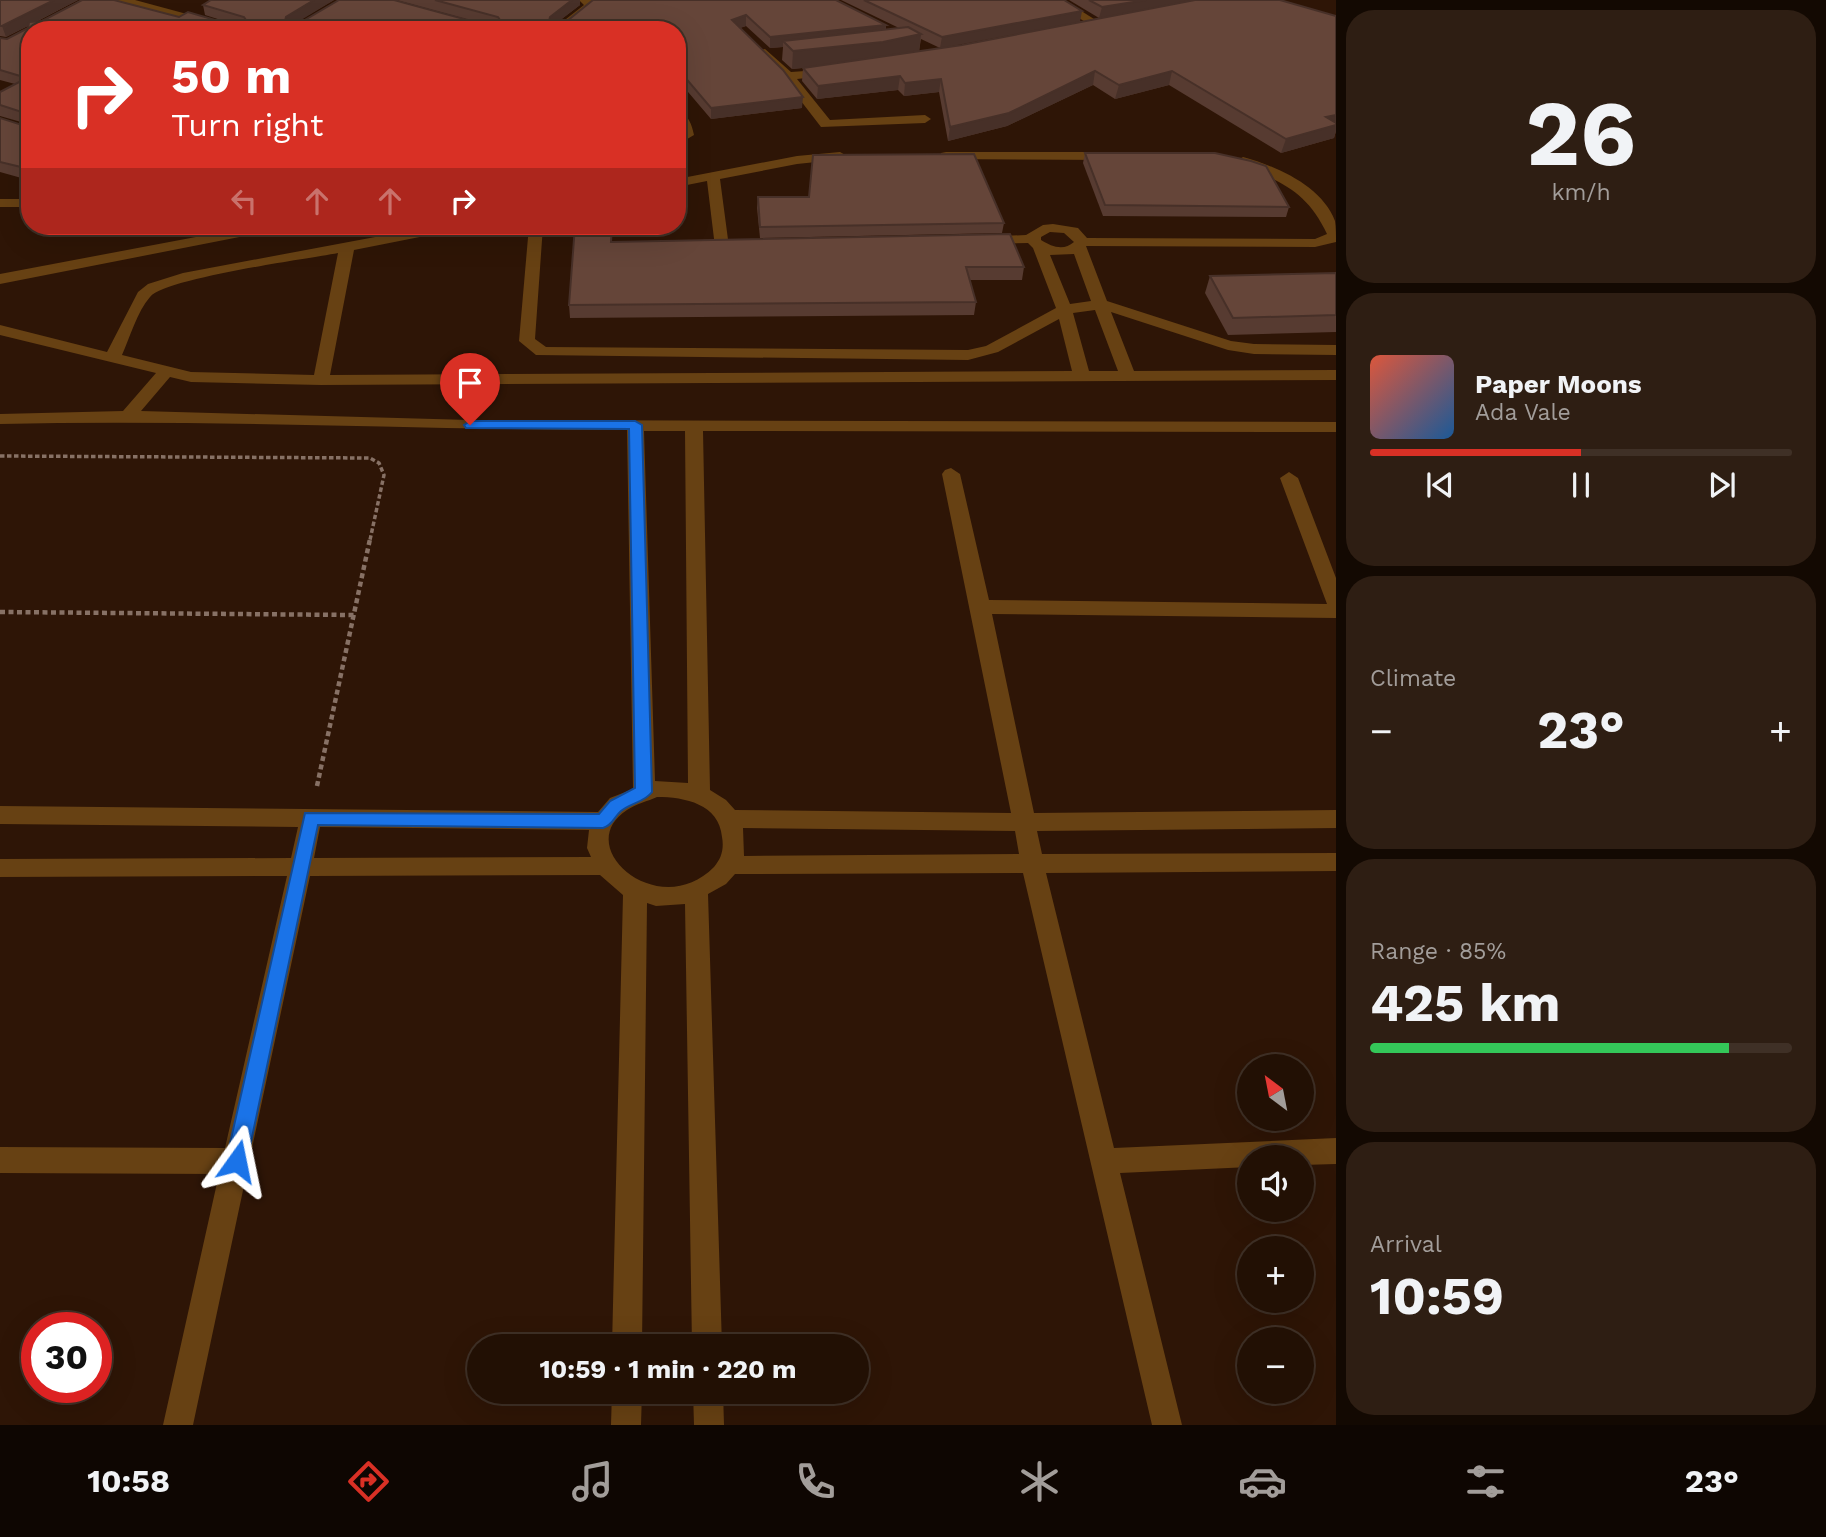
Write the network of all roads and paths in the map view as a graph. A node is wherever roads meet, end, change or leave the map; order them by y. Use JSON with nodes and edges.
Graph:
{"nodes":[{"id":1,"x":121,"y":0,"type":"edge"},
{"id":2,"x":585,"y":0,"type":"edge"},
{"id":3,"x":1056,"y":0,"type":"edge"},
{"id":4,"x":204,"y":5,"type":"edge"},
{"id":5,"x":185,"y":16,"type":"junction"},
{"id":6,"x":205,"y":21,"type":"edge"},
{"id":7,"x":570,"y":21,"type":"edge"},
{"id":8,"x":1112,"y":23,"type":"edge"},
{"id":9,"x":1099,"y":26,"type":"junction"},
{"id":10,"x":1073,"y":31,"type":"edge"},
{"id":11,"x":781,"y":54,"type":"edge"},
{"id":12,"x":848,"y":71,"type":"edge"},
{"id":13,"x":788,"y":76,"type":"junction"},
{"id":14,"x":925,"y":119,"type":"dead end"},
{"id":15,"x":849,"y":156,"type":"edge"},
{"id":16,"x":933,"y":156,"type":"edge"},
{"id":17,"x":1128,"y":156,"type":"edge"},
{"id":18,"x":1230,"y":159,"type":"edge"},
{"id":19,"x":713,"y":176,"type":"junction"},
{"id":20,"x":686,"y":181,"type":"edge"},
{"id":21,"x":0,"y":203,"type":"edge"},
{"id":22,"x":21,"y":203,"type":"edge"},
{"id":23,"x":228,"y":235,"type":"edge"},
{"id":24,"x":409,"y":235,"type":"edge"},
{"id":25,"x":535,"y":235,"type":"edge"},
{"id":26,"x":965,"y":240,"type":"edge"},
{"id":27,"x":1036,"y":243,"type":"junction"},
{"id":28,"x":1081,"y":245,"type":"junction"},
{"id":29,"x":723,"y":246,"type":"edge"},
{"id":30,"x":347,"y":247,"type":"junction"},
{"id":31,"x":0,"y":279,"type":"edge"},
{"id":32,"x":1102,"y":304,"type":"junction"},
{"id":33,"x":1064,"y":310,"type":"junction"},
{"id":34,"x":0,"y":330,"type":"edge"},
{"id":35,"x":1336,"y":350,"type":"edge"},
{"id":36,"x":112,"y":358,"type":"junction"},
{"id":37,"x":165,"y":373,"type":"junction"},
{"id":38,"x":1336,"y":375,"type":"edge"},
{"id":39,"x":1082,"y":377,"type":"junction"},
{"id":40,"x":1128,"y":377,"type":"junction"},
{"id":41,"x":321,"y":380,"type":"junction"},
{"id":42,"x":128,"y":416,"type":"junction"},
{"id":43,"x":0,"y":419,"type":"edge"},
{"id":44,"x":635,"y":425,"type":"junction"},
{"id":45,"x":694,"y":426,"type":"junction"},
{"id":46,"x":1336,"y":427,"type":"edge"},
{"id":47,"x":0,"y":456,"type":"edge"},
{"id":48,"x":951,"y":474,"type":"dead end"},
{"id":49,"x":1289,"y":478,"type":"dead end"},
{"id":50,"x":1336,"y":603,"type":"edge"},
{"id":51,"x":981,"y":607,"type":"junction"},
{"id":52,"x":1336,"y":611,"type":"edge"},
{"id":53,"x":0,"y":612,"type":"edge"},
{"id":54,"x":354,"y":615,"type":"junction"},
{"id":55,"x":644,"y":792,"type":"junction"},
{"id":56,"x":699,"y":794,"type":"junction"},
{"id":57,"x":0,"y":815,"type":"edge"},
{"id":58,"x":311,"y":818,"type":"junction"},
{"id":59,"x":729,"y":819,"type":"junction"},
{"id":60,"x":1336,"y":819,"type":"edge"},
{"id":61,"x":603,"y":821,"type":"junction"},
{"id":62,"x":1026,"y":822,"type":"junction"},
{"id":63,"x":1336,"y":862,"type":"edge"},
{"id":64,"x":728,"y":865,"type":"junction"},
{"id":65,"x":604,"y":866,"type":"junction"},
{"id":66,"x":1033,"y":866,"type":"junction"},
{"id":67,"x":300,"y":867,"type":"junction"},
{"id":68,"x":0,"y":868,"type":"edge"},
{"id":69,"x":635,"y":890,"type":"junction"},
{"id":70,"x":696,"y":890,"type":"junction"},
{"id":71,"x":1336,"y":1151,"type":"edge"},
{"id":72,"x":0,"y":1160,"type":"edge"},
{"id":73,"x":237,"y":1161,"type":"junction"},
{"id":74,"x":1104,"y":1161,"type":"junction"},
{"id":75,"x":627,"y":1334,"type":"edge"},
{"id":76,"x":707,"y":1334,"type":"edge"},
{"id":77,"x":627,"y":1404,"type":"edge"},
{"id":78,"x":708,"y":1404,"type":"edge"},
{"id":79,"x":178,"y":1425,"type":"edge"},
{"id":80,"x":626,"y":1425,"type":"edge"},
{"id":81,"x":709,"y":1425,"type":"edge"},
{"id":82,"x":1167,"y":1425,"type":"edge"}],
"edges":[{"from":1,"to":5,"type":"street"},
{"from":2,"to":7,"type":"street"},
{"from":3,"to":9,"type":"street"},
{"from":4,"to":5,"type":"street"},
{"from":5,"to":6,"type":"street"},
{"from":8,"to":9,"type":"street"},
{"from":9,"to":10,"type":"street"},
{"from":11,"to":13,"type":"street"},
{"from":12,"to":13,"type":"street"},
{"from":13,"to":14,"type":"street"},
{"from":15,"to":19,"type":"street"},
{"from":16,"to":17,"type":"street"},
{"from":18,"to":28,"type":"street"},
{"from":19,"to":20,"type":"street"},
{"from":19,"to":29,"type":"street"},
{"from":21,"to":22,"type":"street"},
{"from":23,"to":31,"type":"street"},
{"from":24,"to":30,"type":"street"},
{"from":25,"to":33,"type":"street"},
{"from":26,"to":27,"type":"street"},
{"from":27,"to":28,"type":"street"},
{"from":27,"to":28,"type":"street"},
{"from":27,"to":33,"type":"street"},
{"from":28,"to":32,"type":"street"},
{"from":30,"to":36,"type":"street"},
{"from":30,"to":41,"type":"street"},
{"from":32,"to":33,"type":"street"},
{"from":32,"to":35,"type":"street"},
{"from":32,"to":40,"type":"street"},
{"from":33,"to":39,"type":"street"},
{"from":34,"to":36,"type":"street"},
{"from":36,"to":37,"type":"street"},
{"from":37,"to":41,"type":"street"},
{"from":37,"to":42,"type":"street"},
{"from":38,"to":40,"type":"street"},
{"from":39,"to":40,"type":"street"},
{"from":39,"to":41,"type":"street"},
{"from":42,"to":43,"type":"street"},
{"from":42,"to":44,"type":"street"},
{"from":44,"to":45,"type":"street"},
{"from":44,"to":55,"type":"street"},
{"from":45,"to":46,"type":"street"},
{"from":45,"to":56,"type":"street"},
{"from":47,"to":54,"type":"path"},
{"from":48,"to":51,"type":"street"},
{"from":49,"to":50,"type":"street"},
{"from":51,"to":52,"type":"street"},
{"from":51,"to":62,"type":"street"},
{"from":53,"to":54,"type":"path"},
{"from":54,"to":58,"type":"path"},
{"from":55,"to":56,"type":"street"},
{"from":55,"to":61,"type":"street"},
{"from":56,"to":59,"type":"street"},
{"from":57,"to":58,"type":"street"},
{"from":58,"to":61,"type":"street"},
{"from":58,"to":67,"type":"street"},
{"from":59,"to":62,"type":"street"},
{"from":59,"to":64,"type":"street"},
{"from":60,"to":62,"type":"street"},
{"from":61,"to":65,"type":"street"},
{"from":62,"to":66,"type":"street"},
{"from":63,"to":66,"type":"street"},
{"from":64,"to":66,"type":"street"},
{"from":64,"to":70,"type":"street"},
{"from":65,"to":67,"type":"street"},
{"from":65,"to":69,"type":"street"},
{"from":66,"to":74,"type":"street"},
{"from":67,"to":68,"type":"street"},
{"from":67,"to":73,"type":"street"},
{"from":69,"to":70,"type":"street"},
{"from":69,"to":75,"type":"street"},
{"from":70,"to":76,"type":"street"},
{"from":71,"to":74,"type":"street"},
{"from":72,"to":73,"type":"street"},
{"from":73,"to":79,"type":"street"},
{"from":74,"to":82,"type":"street"},
{"from":77,"to":80,"type":"street"},
{"from":78,"to":81,"type":"street"}]}
